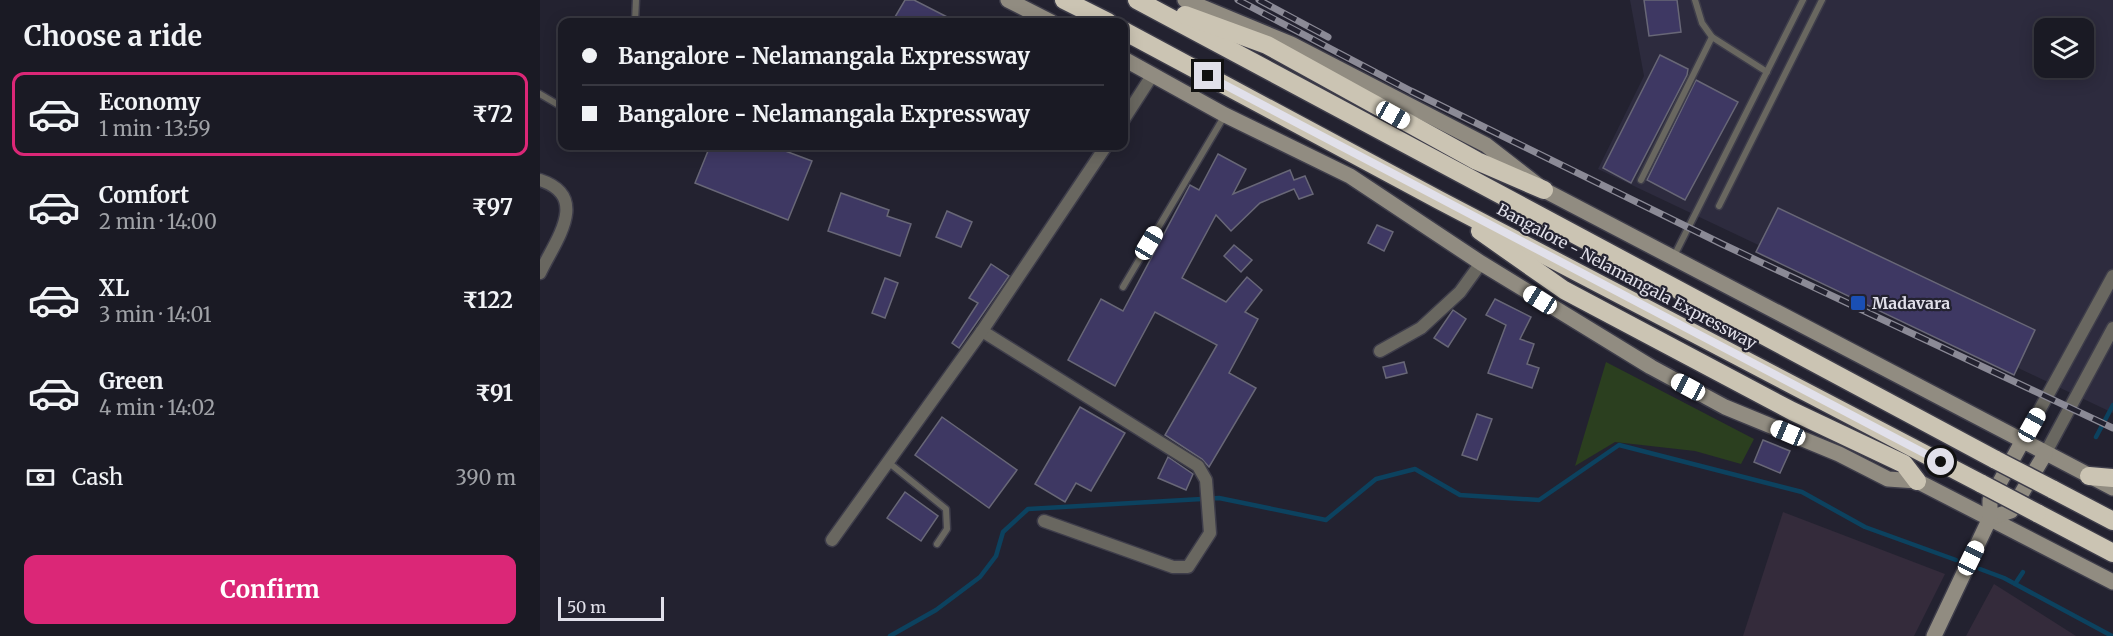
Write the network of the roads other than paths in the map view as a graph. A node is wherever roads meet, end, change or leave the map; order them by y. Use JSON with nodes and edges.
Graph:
{"nodes":[{"id":1,"x":636,"y":0,"type":"edge"},
{"id":2,"x":1008,"y":0,"type":"edge"},
{"id":3,"x":1064,"y":0,"type":"edge"},
{"id":4,"x":1137,"y":0,"type":"edge"},
{"id":5,"x":1144,"y":0,"type":"edge"},
{"id":6,"x":1185,"y":0,"type":"edge"},
{"id":7,"x":1695,"y":0,"type":"edge"},
{"id":8,"x":1803,"y":0,"type":"edge"},
{"id":9,"x":1822,"y":0,"type":"edge"},
{"id":10,"x":635,"y":18,"type":"edge"},
{"id":11,"x":1043,"y":18,"type":"edge"},
{"id":12,"x":1099,"y":18,"type":"edge"},
{"id":13,"x":1128,"y":33,"type":"edge"},
{"id":14,"x":1712,"y":37,"type":"junction"},
{"id":15,"x":1128,"y":61,"type":"edge"},
{"id":16,"x":1767,"y":72,"type":"junction"},
{"id":17,"x":1154,"y":74,"type":"junction"},
{"id":18,"x":540,"y":94,"type":"edge"},
{"id":19,"x":558,"y":105,"type":"edge"},
{"id":20,"x":1128,"y":113,"type":"edge"},
{"id":21,"x":1225,"y":115,"type":"junction"},
{"id":22,"x":1103,"y":150,"type":"edge"},
{"id":23,"x":540,"y":180,"type":"edge"},
{"id":24,"x":1641,"y":180,"type":"dead end"},
{"id":25,"x":1544,"y":190,"type":"junction"},
{"id":26,"x":1439,"y":200,"type":"junction"},
{"id":27,"x":1719,"y":206,"type":"dead end"},
{"id":28,"x":1674,"y":256,"type":"junction"},
{"id":29,"x":1481,"y":264,"type":"junction"},
{"id":30,"x":540,"y":273,"type":"edge"},
{"id":31,"x":2113,"y":276,"type":"edge"},
{"id":32,"x":1123,"y":287,"type":"dead end"},
{"id":33,"x":2113,"y":328,"type":"edge"},
{"id":34,"x":982,"y":332,"type":"junction"},
{"id":35,"x":1380,"y":351,"type":"dead end"},
{"id":36,"x":2022,"y":442,"type":"junction"},
{"id":37,"x":2045,"y":454,"type":"junction"},
{"id":38,"x":888,"y":462,"type":"junction"},
{"id":39,"x":2089,"y":476,"type":"junction"},
{"id":40,"x":2113,"y":478,"type":"edge"},
{"id":41,"x":1917,"y":481,"type":"junction"},
{"id":42,"x":2113,"y":488,"type":"edge"},
{"id":43,"x":1990,"y":518,"type":"junction"},
{"id":44,"x":1044,"y":521,"type":"dead end"},
{"id":45,"x":2113,"y":521,"type":"edge"},
{"id":46,"x":832,"y":540,"type":"dead end"},
{"id":47,"x":937,"y":544,"type":"dead end"},
{"id":48,"x":2113,"y":554,"type":"edge"},
{"id":49,"x":2113,"y":582,"type":"edge"},
{"id":50,"x":1934,"y":636,"type":"edge"}],
"edges":[{"from":1,"to":10,"type":"lane"},
{"from":2,"to":11,"type":"street"},
{"from":3,"to":12,"type":"highway"},
{"from":4,"to":45,"type":"highway","name":"Bangalore - Nelamangala Expressway","bridge":true},
{"from":5,"to":25,"type":"highway"},
{"from":6,"to":25,"type":"street"},
{"from":7,"to":14,"type":"lane"},
{"from":8,"to":16,"type":"lane"},
{"from":9,"to":27,"type":"lane"},
{"from":13,"to":26,"type":"highway","name":"Bangalore - Nelamangala Expressway"},
{"from":14,"to":16,"type":"lane"},
{"from":14,"to":24,"type":"lane"},
{"from":15,"to":17,"type":"street"},
{"from":16,"to":28,"type":"lane"},
{"from":17,"to":20,"type":"street"},
{"from":17,"to":21,"type":"street"},
{"from":18,"to":19,"type":"lane"},
{"from":21,"to":29,"type":"street"},
{"from":21,"to":32,"type":"lane"},
{"from":22,"to":34,"type":"street"},
{"from":23,"to":30,"type":"street"},
{"from":25,"to":28,"type":"street"},
{"from":26,"to":41,"type":"highway"},
{"from":26,"to":48,"type":"highway","name":"Bangalore - Nelamangala Expressway","bridge":true},
{"from":28,"to":36,"type":"street"},
{"from":29,"to":35,"type":"street"},
{"from":29,"to":41,"type":"street"},
{"from":31,"to":36,"type":"street"},
{"from":33,"to":37,"type":"street"},
{"from":34,"to":38,"type":"street"},
{"from":34,"to":44,"type":"street"},
{"from":36,"to":37,"type":"street"},
{"from":36,"to":43,"type":"street"},
{"from":37,"to":39,"type":"street"},
{"from":37,"to":43,"type":"street"},
{"from":38,"to":46,"type":"street"},
{"from":38,"to":47,"type":"lane"},
{"from":39,"to":40,"type":"highway"},
{"from":39,"to":42,"type":"street"},
{"from":41,"to":43,"type":"street"},
{"from":43,"to":49,"type":"street"},
{"from":43,"to":50,"type":"street"}]}
